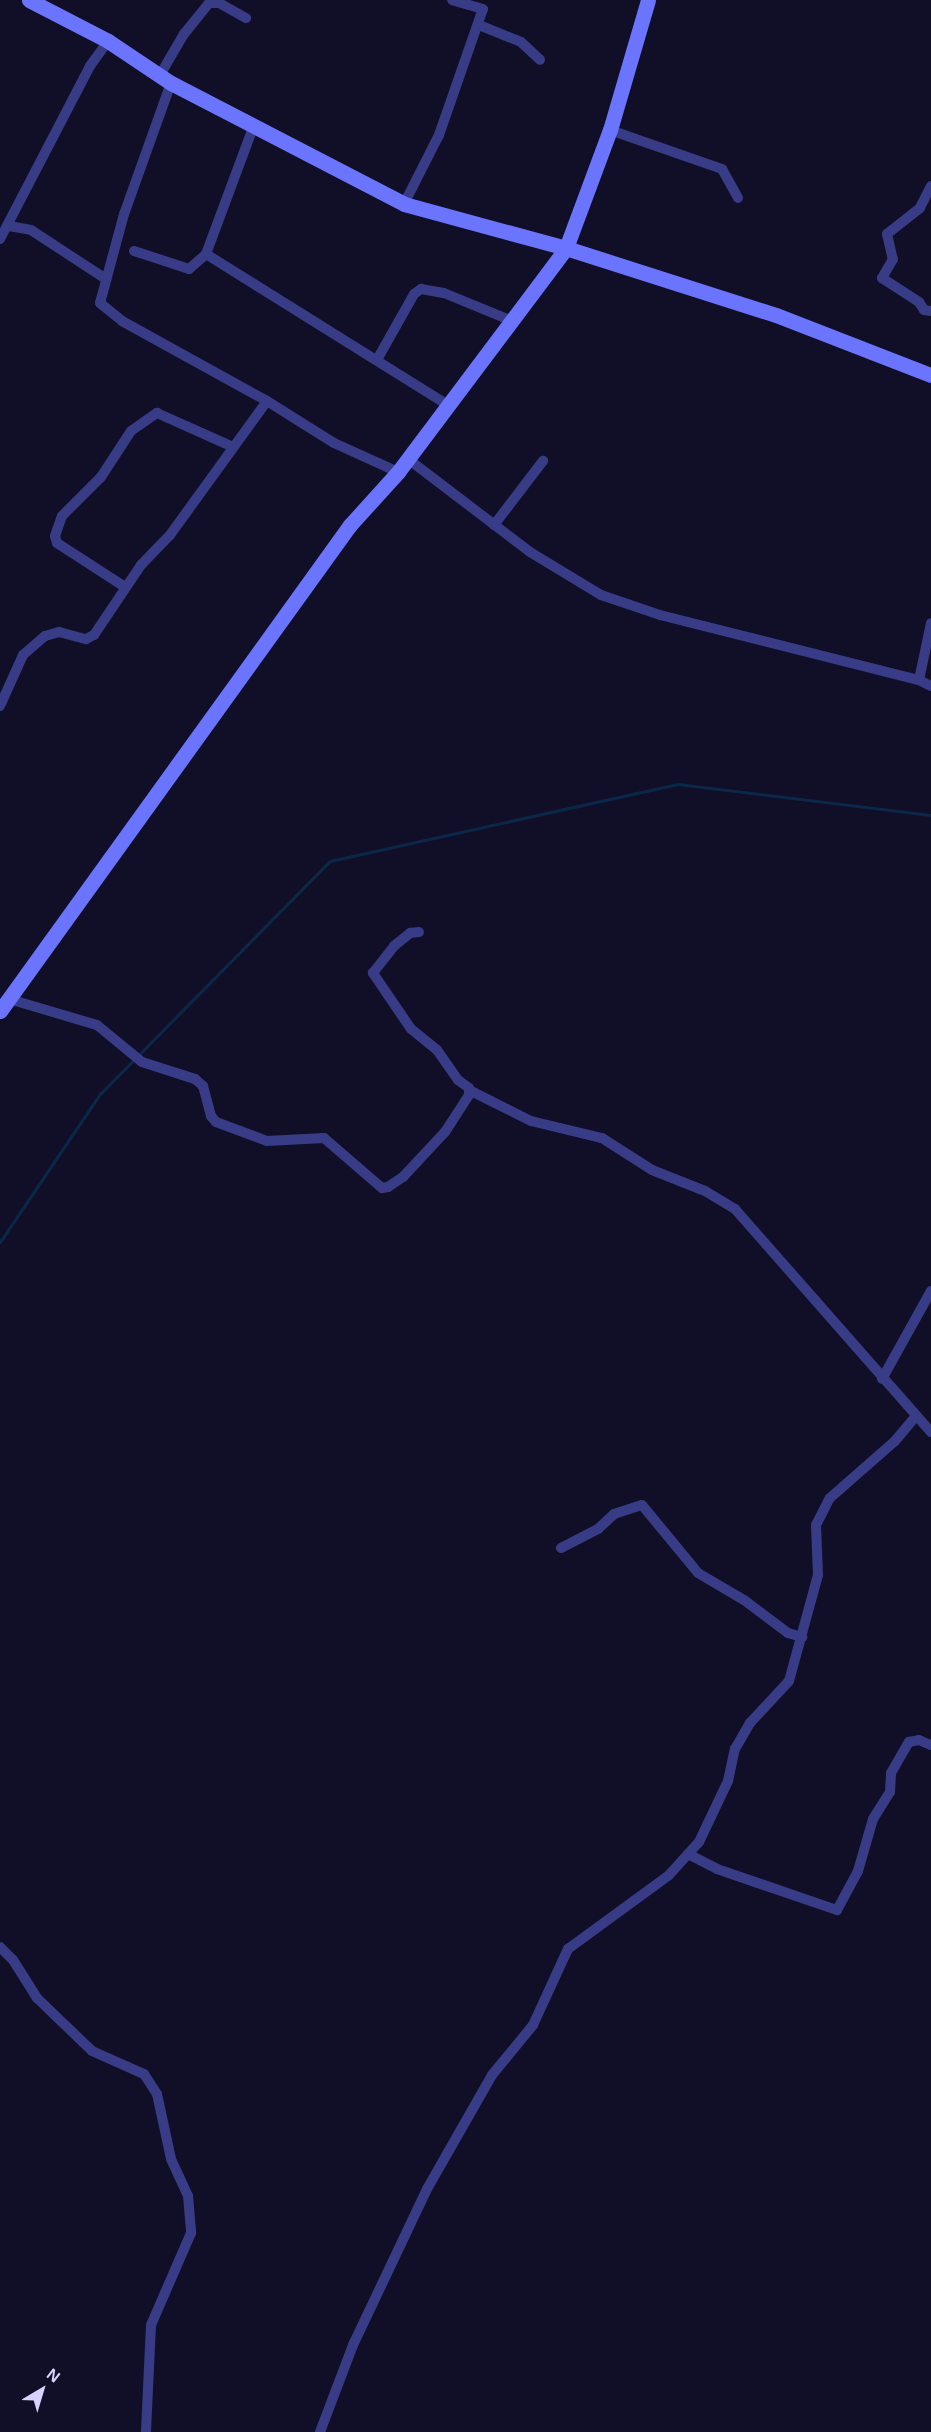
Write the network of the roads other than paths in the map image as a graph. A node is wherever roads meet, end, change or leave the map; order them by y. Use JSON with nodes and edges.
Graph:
{"nodes":[{"id":1,"x":29,"y":0,"type":"edge"},
{"id":2,"x":452,"y":0,"type":"edge"},
{"id":3,"x":648,"y":0,"type":"edge"},
{"id":4,"x":484,"y":4,"type":"edge"},
{"id":5,"x":246,"y":18,"type":"dead end"},
{"id":6,"x":479,"y":25,"type":"junction"},
{"id":7,"x":108,"y":41,"type":"junction"},
{"id":8,"x":540,"y":60,"type":"dead end"},
{"id":9,"x":166,"y":79,"type":"junction"},
{"id":10,"x":254,"y":125,"type":"junction"},
{"id":11,"x":610,"y":130,"type":"junction"},
{"id":12,"x":931,"y":186,"type":"edge"},
{"id":13,"x":738,"y":198,"type":"dead end"},
{"id":14,"x":404,"y":204,"type":"junction"},
{"id":15,"x":9,"y":226,"type":"junction"},
{"id":16,"x":0,"y":239,"type":"edge"},
{"id":17,"x":566,"y":248,"type":"junction"},
{"id":18,"x":134,"y":250,"type":"dead end"},
{"id":19,"x":206,"y":254,"type":"junction"},
{"id":20,"x":106,"y":279,"type":"junction"},
{"id":21,"x":931,"y":311,"type":"edge"},
{"id":22,"x":512,"y":321,"type":"junction"},
{"id":23,"x":378,"y":358,"type":"junction"},
{"id":24,"x":931,"y":375,"type":"edge"},
{"id":25,"x":267,"y":401,"type":"junction"},
{"id":26,"x":449,"y":406,"type":"junction"},
{"id":27,"x":233,"y":447,"type":"junction"},
{"id":28,"x":408,"y":459,"type":"junction"},
{"id":29,"x":543,"y":461,"type":"dead end"},
{"id":30,"x":398,"y":472,"type":"junction"},
{"id":31,"x":494,"y":525,"type":"junction"},
{"id":32,"x":125,"y":587,"type":"junction"},
{"id":33,"x":931,"y":623,"type":"edge"},
{"id":34,"x":919,"y":680,"type":"junction"},
{"id":35,"x":931,"y":686,"type":"edge"},
{"id":36,"x":0,"y":706,"type":"edge"},
{"id":37,"x":419,"y":932,"type":"dead end"},
{"id":38,"x":5,"y":1005,"type":"edge"},
{"id":39,"x":469,"y":1090,"type":"junction"},
{"id":40,"x":931,"y":1291,"type":"edge"},
{"id":41,"x":882,"y":1379,"type":"junction"},
{"id":42,"x":916,"y":1416,"type":"junction"},
{"id":43,"x":931,"y":1432,"type":"edge"},
{"id":44,"x":561,"y":1548,"type":"dead end"},
{"id":45,"x":802,"y":1636,"type":"junction"},
{"id":46,"x":931,"y":1745,"type":"edge"},
{"id":47,"x":688,"y":1854,"type":"junction"},
{"id":48,"x":0,"y":1947,"type":"edge"},
{"id":49,"x":146,"y":2432,"type":"edge"},
{"id":50,"x":320,"y":2432,"type":"edge"}],
"edges":[{"from":1,"to":7,"type":"main road"},
{"from":2,"to":4,"type":"street"},
{"from":3,"to":11,"type":"main road"},
{"from":4,"to":6,"type":"street"},
{"from":5,"to":9,"type":"street"},
{"from":6,"to":8,"type":"street"},
{"from":6,"to":14,"type":"street"},
{"from":7,"to":9,"type":"main road"},
{"from":7,"to":15,"type":"street"},
{"from":9,"to":10,"type":"main road"},
{"from":9,"to":20,"type":"street"},
{"from":10,"to":14,"type":"main road"},
{"from":10,"to":19,"type":"street"},
{"from":11,"to":13,"type":"street"},
{"from":11,"to":17,"type":"main road"},
{"from":12,"to":21,"type":"street"},
{"from":14,"to":17,"type":"main road"},
{"from":15,"to":16,"type":"street"},
{"from":15,"to":20,"type":"street"},
{"from":17,"to":22,"type":"main road"},
{"from":17,"to":24,"type":"main road"},
{"from":18,"to":19,"type":"street"},
{"from":19,"to":23,"type":"street"},
{"from":20,"to":25,"type":"street"},
{"from":22,"to":23,"type":"street"},
{"from":22,"to":26,"type":"main road"},
{"from":23,"to":26,"type":"street"},
{"from":25,"to":27,"type":"street"},
{"from":25,"to":30,"type":"street"},
{"from":26,"to":28,"type":"main road"},
{"from":27,"to":32,"type":"street"},
{"from":27,"to":32,"type":"street"},
{"from":28,"to":30,"type":"main road"},
{"from":28,"to":31,"type":"street"},
{"from":29,"to":31,"type":"street"},
{"from":30,"to":38,"type":"main road"},
{"from":31,"to":34,"type":"street"},
{"from":32,"to":36,"type":"street"},
{"from":33,"to":34,"type":"street"},
{"from":34,"to":35,"type":"street"},
{"from":37,"to":39,"type":"street"},
{"from":38,"to":39,"type":"street"},
{"from":39,"to":41,"type":"street"},
{"from":40,"to":41,"type":"street"},
{"from":41,"to":42,"type":"street"},
{"from":42,"to":43,"type":"street"},
{"from":42,"to":45,"type":"street"},
{"from":44,"to":45,"type":"street"},
{"from":45,"to":47,"type":"street"},
{"from":46,"to":47,"type":"street"},
{"from":47,"to":50,"type":"street"},
{"from":48,"to":49,"type":"street"}]}
